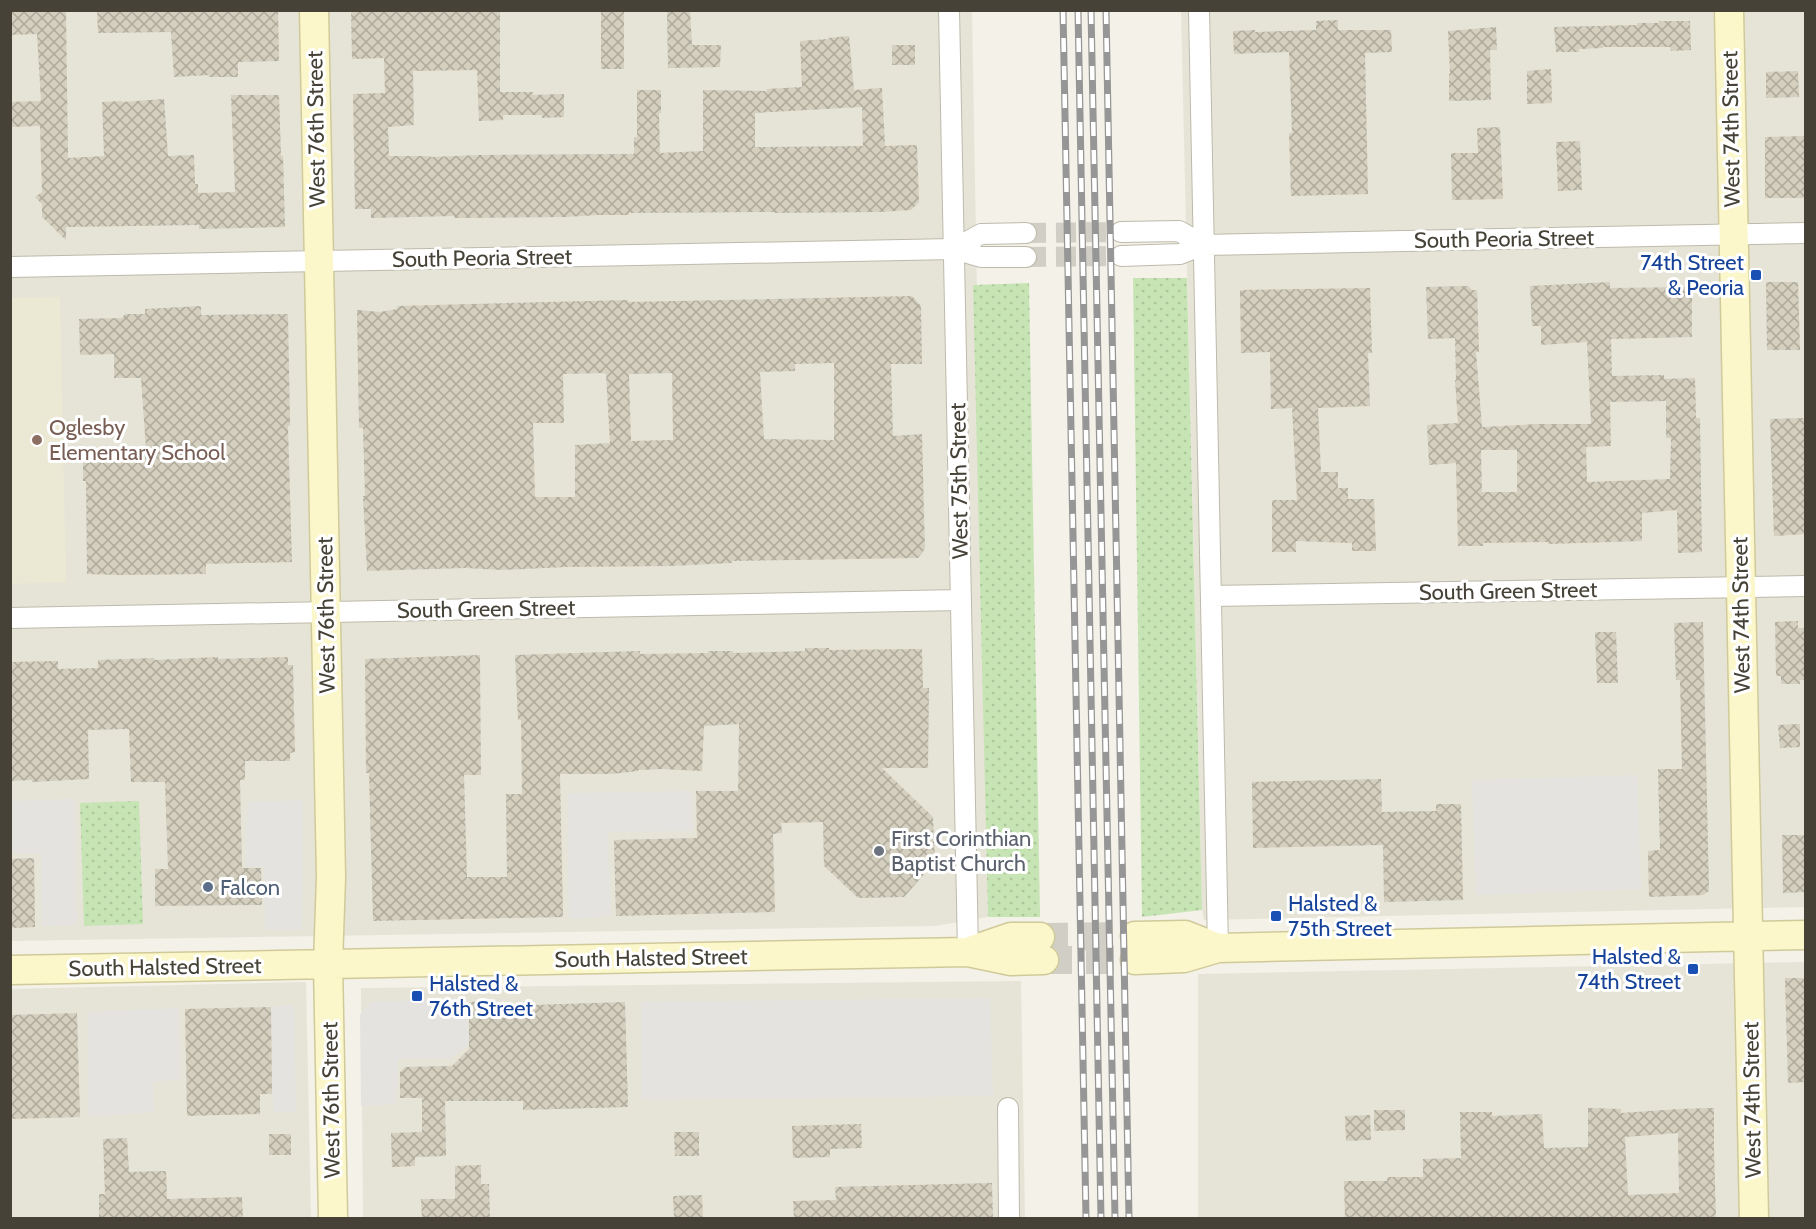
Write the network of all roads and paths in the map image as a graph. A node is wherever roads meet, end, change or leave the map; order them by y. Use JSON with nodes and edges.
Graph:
{"nodes":[{"id":1,"x":314,"y":10,"type":"edge"},
{"id":2,"x":949,"y":10,"type":"edge"},
{"id":3,"x":1199,"y":10,"type":"edge"},
{"id":4,"x":1729,"y":10,"type":"edge"},
{"id":5,"x":1120,"y":232,"type":"tunnel mouth"},
{"id":6,"x":1026,"y":233,"type":"tunnel mouth"},
{"id":7,"x":1806,"y":233,"type":"edge"},
{"id":8,"x":1733,"y":234,"type":"junction"},
{"id":9,"x":1203,"y":245,"type":"junction"},
{"id":10,"x":954,"y":249,"type":"junction"},
{"id":11,"x":1121,"y":255,"type":"tunnel mouth"},
{"id":12,"x":1026,"y":257,"type":"tunnel mouth"},
{"id":13,"x":319,"y":261,"type":"junction"},
{"id":14,"x":10,"y":267,"type":"edge"},
{"id":15,"x":1806,"y":586,"type":"edge"},
{"id":16,"x":1741,"y":587,"type":"junction"},
{"id":17,"x":1211,"y":596,"type":"junction"},
{"id":18,"x":961,"y":600,"type":"junction"},
{"id":19,"x":326,"y":612,"type":"junction"},
{"id":20,"x":10,"y":618,"type":"edge"},
{"id":21,"x":1806,"y":935,"type":"edge"},
{"id":22,"x":1748,"y":936,"type":"junction"},
{"id":23,"x":1135,"y":948,"type":"tunnel mouth"},
{"id":24,"x":1218,"y":948,"type":"junction"},
{"id":25,"x":1042,"y":949,"type":"tunnel mouth"},
{"id":26,"x":968,"y":952,"type":"junction"},
{"id":27,"x":328,"y":964,"type":"junction"},
{"id":28,"x":10,"y":970,"type":"edge"},
{"id":29,"x":1008,"y":1108,"type":"dead end"},
{"id":30,"x":333,"y":1218,"type":"edge"},
{"id":31,"x":1009,"y":1218,"type":"edge"},
{"id":32,"x":1754,"y":1218,"type":"edge"}],
"edges":[{"from":1,"to":13,"type":"street","name":"West 76th Street"},
{"from":2,"to":10,"type":"street","name":"West 75th Street"},
{"from":3,"to":9,"type":"street"},
{"from":4,"to":8,"type":"street","name":"West 74th Street"},
{"from":5,"to":9,"type":"street","name":"South Peoria Street"},
{"from":6,"to":10,"type":"street","name":"South Peoria Street"},
{"from":7,"to":8,"type":"street","name":"South Peoria Street"},
{"from":8,"to":9,"type":"street","name":"South Peoria Street"},
{"from":8,"to":16,"type":"street","name":"West 74th Street"},
{"from":9,"to":11,"type":"street","name":"South Peoria Street"},
{"from":9,"to":17,"type":"street"},
{"from":10,"to":12,"type":"street","name":"South Peoria Street"},
{"from":10,"to":13,"type":"street","name":"South Peoria Street"},
{"from":10,"to":18,"type":"street","name":"West 75th Street"},
{"from":13,"to":14,"type":"street","name":"South Peoria Street"},
{"from":13,"to":19,"type":"street","name":"West 76th Street"},
{"from":15,"to":16,"type":"street","name":"South Green Street"},
{"from":16,"to":17,"type":"street","name":"South Green Street"},
{"from":16,"to":22,"type":"street","name":"West 74th Street"},
{"from":17,"to":24,"type":"street"},
{"from":18,"to":19,"type":"street","name":"South Green Street"},
{"from":18,"to":26,"type":"street","name":"West 75th Street"},
{"from":19,"to":20,"type":"street","name":"South Green Street"},
{"from":19,"to":27,"type":"street","name":"West 76th Street"},
{"from":21,"to":22,"type":"street"},
{"from":22,"to":24,"type":"street"},
{"from":22,"to":32,"type":"street","name":"West 74th Street"},
{"from":23,"to":24,"type":"street"},
{"from":25,"to":26,"type":"street","name":"South Halsted Street"},
{"from":26,"to":27,"type":"street","name":"South Halsted Street"},
{"from":27,"to":28,"type":"street","name":"South Halsted Street"},
{"from":27,"to":30,"type":"street","name":"West 76th Street"},
{"from":29,"to":31,"type":"street"}]}
